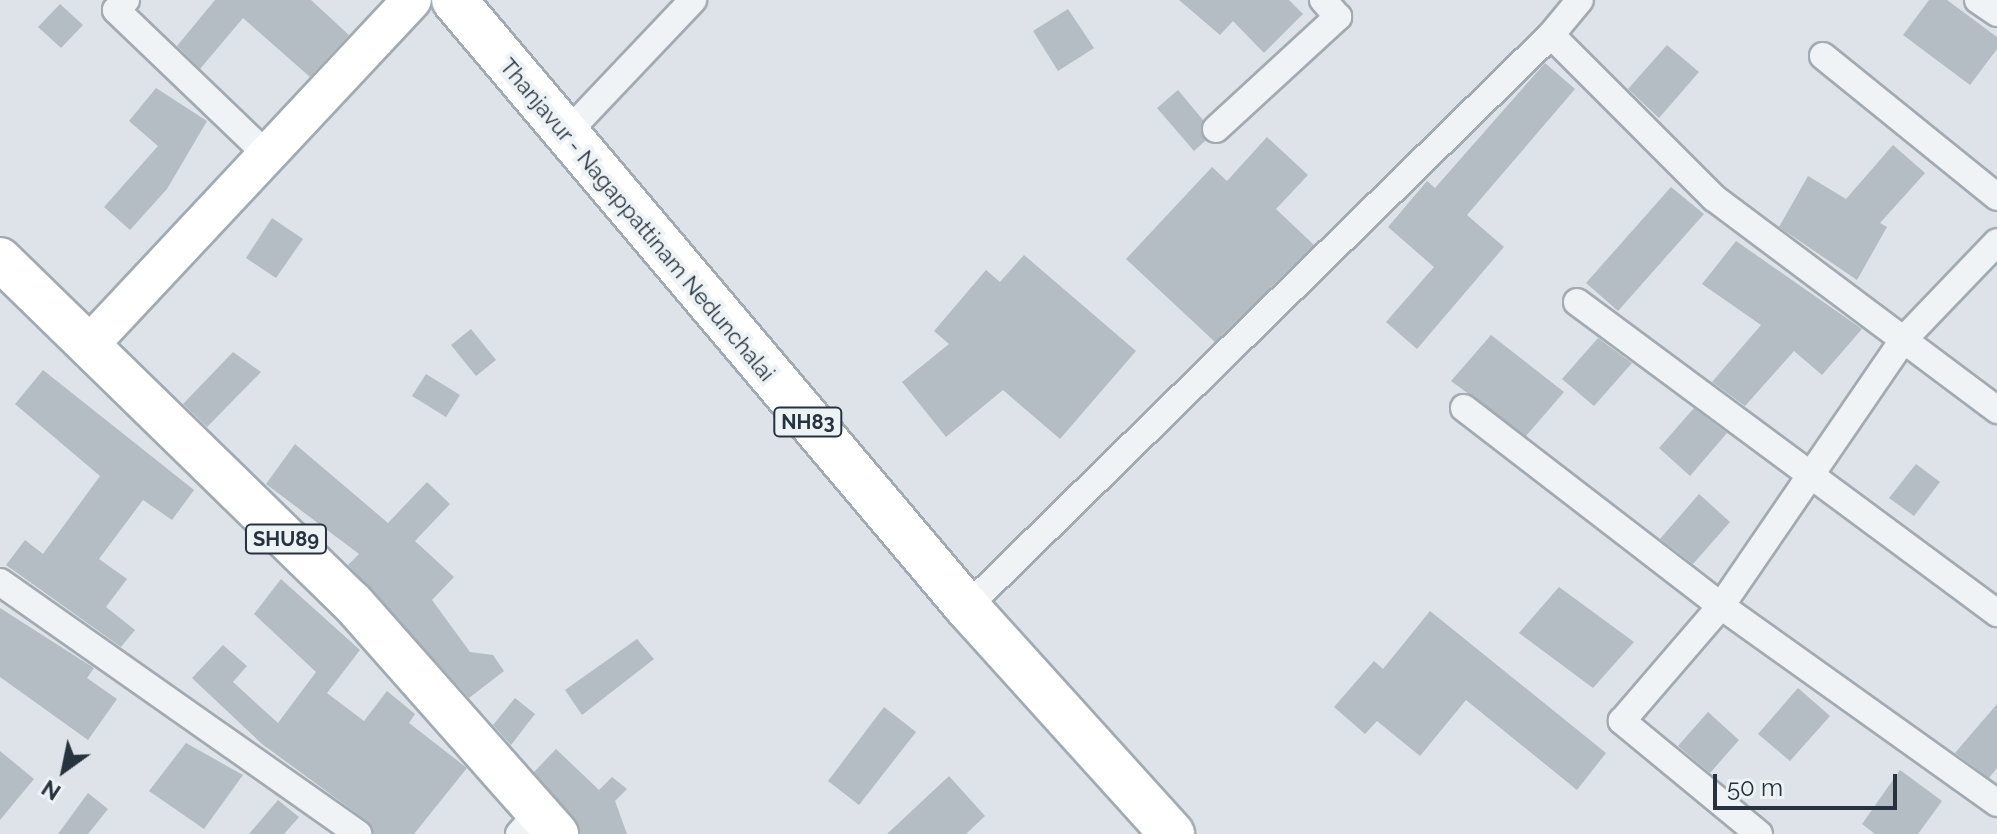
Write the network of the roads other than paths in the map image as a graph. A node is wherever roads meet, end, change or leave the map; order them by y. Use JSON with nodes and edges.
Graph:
{"nodes":[{"id":1,"x":126,"y":0,"type":"edge"},
{"id":2,"x":412,"y":0,"type":"edge"},
{"id":3,"x":454,"y":0,"type":"edge"},
{"id":4,"x":693,"y":0,"type":"edge"},
{"id":5,"x":1323,"y":0,"type":"edge"},
{"id":6,"x":1580,"y":0,"type":"edge"},
{"id":7,"x":1978,"y":0,"type":"edge"},
{"id":8,"x":1997,"y":13,"type":"edge"},
{"id":9,"x":1551,"y":35,"type":"junction"},
{"id":10,"x":1823,"y":56,"type":"dead end"},
{"id":11,"x":1216,"y":129,"type":"dead end"},
{"id":12,"x":563,"y":137,"type":"junction"},
{"id":13,"x":267,"y":155,"type":"junction"},
{"id":14,"x":1997,"y":197,"type":"edge"},
{"id":15,"x":1997,"y":242,"type":"edge"},
{"id":16,"x":0,"y":259,"type":"edge"},
{"id":17,"x":1577,"y":302,"type":"dead end"},
{"id":18,"x":1904,"y":339,"type":"junction"},
{"id":19,"x":88,"y":346,"type":"junction"},
{"id":20,"x":1464,"y":408,"type":"dead end"},
{"id":21,"x":1997,"y":410,"type":"edge"},
{"id":22,"x":1811,"y":475,"type":"junction"},
{"id":23,"x":0,"y":582,"type":"edge"},
{"id":24,"x":1721,"y":606,"type":"junction"},
{"id":25,"x":967,"y":607,"type":"junction"},
{"id":26,"x":1997,"y":613,"type":"edge"},
{"id":27,"x":1997,"y":803,"type":"edge"},
{"id":28,"x":538,"y":827,"type":"edge"},
{"id":29,"x":358,"y":834,"type":"edge"},
{"id":30,"x":1172,"y":834,"type":"edge"},
{"id":31,"x":1759,"y":834,"type":"edge"}],
"edges":[{"from":1,"to":13,"type":"street"},
{"from":2,"to":13,"type":"main road"},
{"from":3,"to":12,"type":"highway","name":"Thanjavur - Nagappattinam Nedunchalai","number":"NH83"},
{"from":4,"to":12,"type":"street"},
{"from":5,"to":11,"type":"street"},
{"from":6,"to":9,"type":"street"},
{"from":7,"to":8,"type":"street"},
{"from":9,"to":18,"type":"street"},
{"from":9,"to":25,"type":"street"},
{"from":10,"to":14,"type":"street"},
{"from":12,"to":25,"type":"highway","name":"Thanjavur - Nagappattinam Nedunchalai","number":"NH83"},
{"from":13,"to":19,"type":"main road"},
{"from":15,"to":18,"type":"street"},
{"from":16,"to":19,"type":"main road","number":"SHU89"},
{"from":17,"to":22,"type":"street"},
{"from":18,"to":21,"type":"street"},
{"from":18,"to":22,"type":"street"},
{"from":19,"to":28,"type":"main road","number":"SHU89"},
{"from":20,"to":24,"type":"street"},
{"from":22,"to":24,"type":"street"},
{"from":22,"to":26,"type":"street"},
{"from":23,"to":29,"type":"street"},
{"from":24,"to":27,"type":"street"},
{"from":24,"to":31,"type":"street"},
{"from":25,"to":30,"type":"highway","name":"Thanjavur - Nagappattinam Nedunchalai","number":"NH83"}]}
